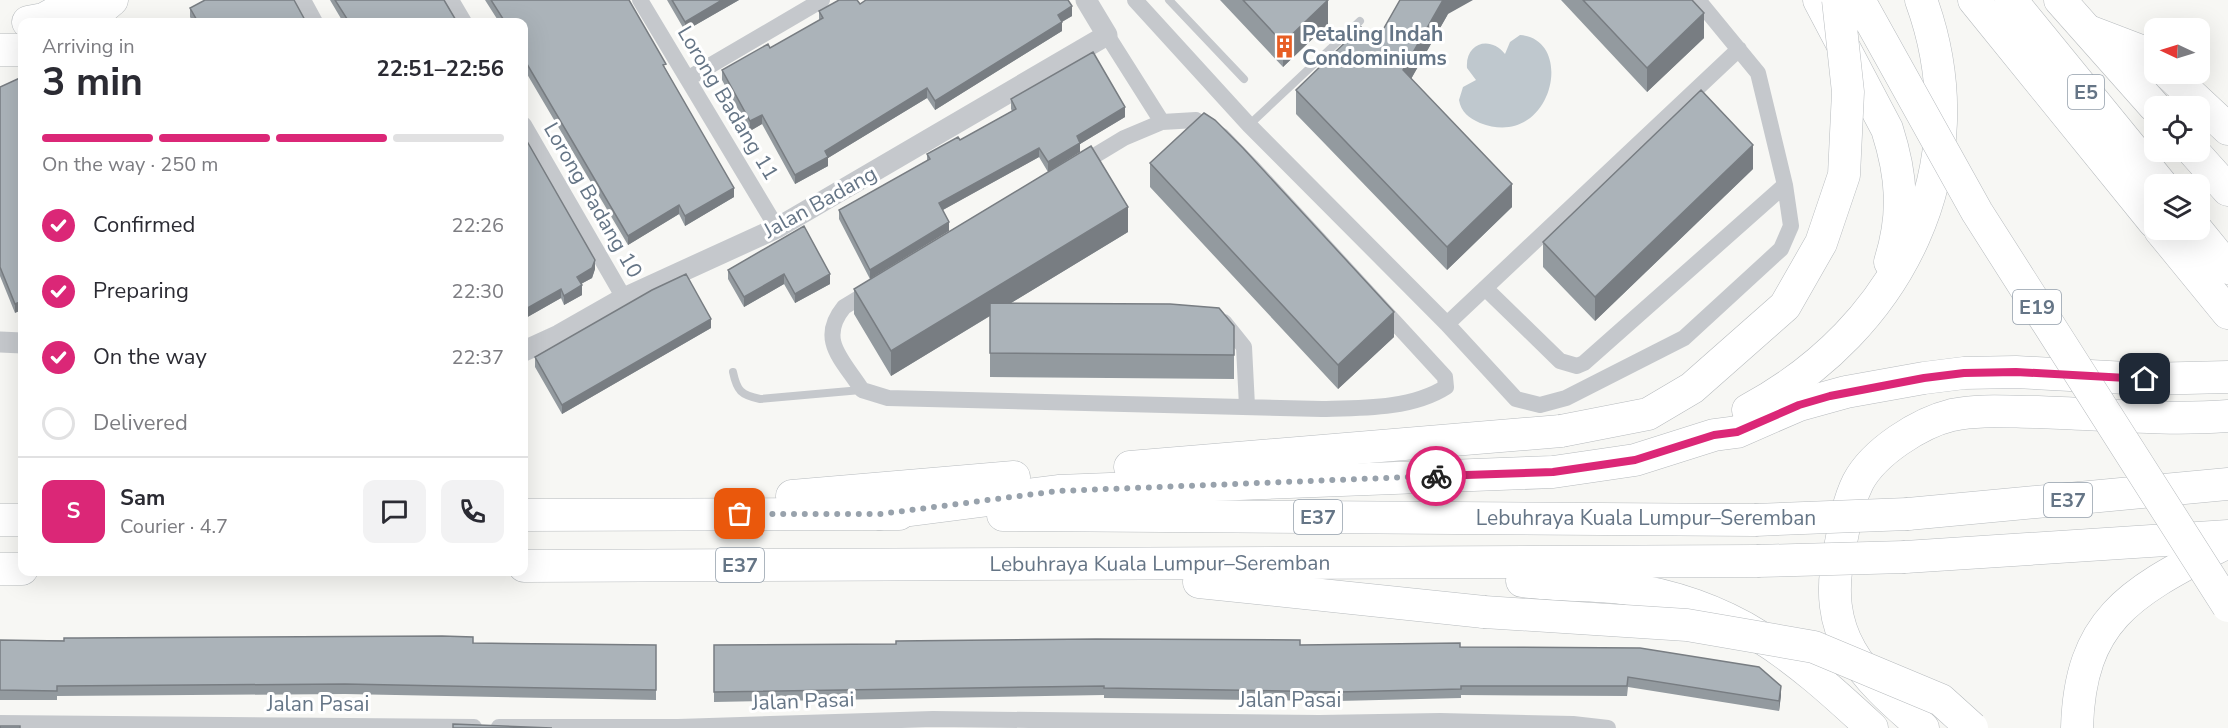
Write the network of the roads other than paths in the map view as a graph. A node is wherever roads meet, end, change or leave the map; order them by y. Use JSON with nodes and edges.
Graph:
{"nodes":[{"id":1,"x":78,"y":0,"type":"edge"},
{"id":2,"x":112,"y":0,"type":"edge"},
{"id":3,"x":303,"y":0,"type":"edge"},
{"id":4,"x":451,"y":0,"type":"edge"},
{"id":5,"x":640,"y":0,"type":"edge"},
{"id":6,"x":822,"y":0,"type":"edge"},
{"id":7,"x":1086,"y":0,"type":"edge"},
{"id":8,"x":1135,"y":0,"type":"edge"},
{"id":9,"x":1169,"y":0,"type":"edge"},
{"id":10,"x":1698,"y":0,"type":"edge"},
{"id":11,"x":1819,"y":0,"type":"edge"},
{"id":12,"x":1838,"y":0,"type":"edge"},
{"id":13,"x":1859,"y":0,"type":"edge"},
{"id":14,"x":1921,"y":0,"type":"edge"},
{"id":15,"x":1974,"y":0,"type":"edge"},
{"id":16,"x":2011,"y":0,"type":"edge"},
{"id":17,"x":2060,"y":0,"type":"edge"},
{"id":18,"x":46,"y":18,"type":"edge"},
{"id":19,"x":91,"y":18,"type":"edge"},
{"id":20,"x":313,"y":18,"type":"edge"},
{"id":21,"x":462,"y":18,"type":"edge"},
{"id":22,"x":1360,"y":21,"type":"dead end"},
{"id":23,"x":18,"y":23,"type":"edge"},
{"id":24,"x":0,"y":24,"type":"edge"},
{"id":25,"x":2087,"y":31,"type":"junction"},
{"id":26,"x":1107,"y":35,"type":"junction"},
{"id":27,"x":1739,"y":49,"type":"junction"},
{"id":28,"x":0,"y":50,"type":"edge"},
{"id":29,"x":18,"y":50,"type":"edge"},
{"id":30,"x":2144,"y":51,"type":"edge"},
{"id":31,"x":688,"y":78,"type":"junction"},
{"id":32,"x":1244,"y":79,"type":"dead end"},
{"id":33,"x":2180,"y":84,"type":"edge"},
{"id":34,"x":2145,"y":96,"type":"edge"},
{"id":35,"x":1162,"y":122,"type":"junction"},
{"id":36,"x":1249,"y":126,"type":"junction"},
{"id":37,"x":2228,"y":129,"type":"edge"},
{"id":38,"x":528,"y":132,"type":"edge"},
{"id":39,"x":2203,"y":162,"type":"edge"},
{"id":40,"x":2153,"y":174,"type":"edge"},
{"id":41,"x":1785,"y":185,"type":"junction"},
{"id":42,"x":2228,"y":190,"type":"edge"},
{"id":43,"x":2144,"y":210,"type":"edge"},
{"id":44,"x":777,"y":228,"type":"junction"},
{"id":45,"x":2168,"y":240,"type":"edge"},
{"id":46,"x":2205,"y":240,"type":"edge"},
{"id":47,"x":2228,"y":268,"type":"edge"},
{"id":48,"x":1485,"y":288,"type":"junction"},
{"id":49,"x":1880,"y":294,"type":"junction"},
{"id":50,"x":624,"y":297,"type":"junction"},
{"id":51,"x":2226,"y":310,"type":"edge"},
{"id":52,"x":1204,"y":321,"type":"edge"},
{"id":53,"x":1447,"y":324,"type":"junction"},
{"id":54,"x":0,"y":342,"type":"edge"},
{"id":55,"x":18,"y":343,"type":"edge"},
{"id":56,"x":528,"y":349,"type":"edge"},
{"id":57,"x":732,"y":372,"type":"dead end"},
{"id":58,"x":2228,"y":377,"type":"edge"},
{"id":59,"x":862,"y":390,"type":"junction"},
{"id":60,"x":1247,"y":406,"type":"junction"},
{"id":61,"x":2228,"y":416,"type":"edge"},
{"id":62,"x":1714,"y":435,"type":"junction"},
{"id":63,"x":2228,"y":484,"type":"edge"},
{"id":64,"x":669,"y":513,"type":"junction"},
{"id":65,"x":880,"y":514,"type":"junction"},
{"id":66,"x":528,"y":515,"type":"edge"},
{"id":67,"x":0,"y":520,"type":"edge"},
{"id":68,"x":18,"y":520,"type":"edge"},
{"id":69,"x":2228,"y":537,"type":"edge"},
{"id":70,"x":2228,"y":542,"type":"edge"},
{"id":71,"x":1026,"y":564,"type":"junction"},
{"id":72,"x":1463,"y":564,"type":"junction"},
{"id":73,"x":528,"y":566,"type":"edge"},
{"id":74,"x":0,"y":569,"type":"edge"},
{"id":75,"x":18,"y":569,"type":"edge"},
{"id":76,"x":2228,"y":606,"type":"edge"},
{"id":77,"x":0,"y":723,"type":"edge"},
{"id":78,"x":933,"y":724,"type":"edge"},
{"id":79,"x":1056,"y":724,"type":"edge"},
{"id":80,"x":1441,"y":724,"type":"edge"},
{"id":81,"x":1185,"y":725,"type":"edge"},
{"id":82,"x":39,"y":726,"type":"edge"},
{"id":83,"x":803,"y":726,"type":"edge"},
{"id":84,"x":1319,"y":726,"type":"edge"},
{"id":85,"x":1573,"y":726,"type":"edge"},
{"id":86,"x":167,"y":727,"type":"edge"},
{"id":87,"x":303,"y":727,"type":"edge"},
{"id":88,"x":423,"y":727,"type":"edge"},
{"id":89,"x":678,"y":728,"type":"edge"},
{"id":90,"x":1608,"y":728,"type":"edge"},
{"id":91,"x":1872,"y":728,"type":"edge"},
{"id":92,"x":1923,"y":728,"type":"edge"},
{"id":93,"x":1972,"y":728,"type":"edge"},
{"id":94,"x":2077,"y":728,"type":"edge"}],
"edges":[{"from":1,"to":18,"type":"highway"},
{"from":2,"to":19,"type":"highway"},
{"from":3,"to":20,"type":"street"},
{"from":4,"to":21,"type":"street"},
{"from":5,"to":31,"type":"street","name":"Lorong Badang 11"},
{"from":6,"to":31,"type":"street"},
{"from":7,"to":26,"type":"street"},
{"from":8,"to":36,"type":"street"},
{"from":9,"to":32,"type":"lane"},
{"from":10,"to":27,"type":"street"},
{"from":11,"to":49,"type":"highway"},
{"from":12,"to":64,"type":"highway","bridge":true},
{"from":13,"to":76,"type":"highway","number":"E19","bridge":true},
{"from":14,"to":49,"type":"highway"},
{"from":15,"to":43,"type":"highway","number":"E5"},
{"from":16,"to":40,"type":"highway","number":"E5"},
{"from":17,"to":25,"type":"highway"},
{"from":22,"to":36,"type":"lane"},
{"from":23,"to":24,"type":"highway"},
{"from":25,"to":30,"type":"highway"},
{"from":25,"to":34,"type":"highway"},
{"from":26,"to":35,"type":"street"},
{"from":26,"to":44,"type":"street","name":"Jalan Badang"},
{"from":27,"to":41,"type":"street"},
{"from":27,"to":48,"type":"street"},
{"from":28,"to":29,"type":"highway"},
{"from":31,"to":44,"type":"street","name":"Lorong Badang 11"},
{"from":33,"to":37,"type":"highway"},
{"from":35,"to":59,"type":"street"},
{"from":35,"to":60,"type":"street"},
{"from":36,"to":53,"type":"street"},
{"from":38,"to":50,"type":"street","name":"Lorong Badang 10"},
{"from":39,"to":42,"type":"highway"},
{"from":41,"to":48,"type":"street"},
{"from":41,"to":53,"type":"street"},
{"from":44,"to":50,"type":"street","name":"Jalan Badang"},
{"from":45,"to":51,"type":"highway"},
{"from":46,"to":47,"type":"highway"},
{"from":48,"to":53,"type":"street"},
{"from":49,"to":62,"type":"highway"},
{"from":50,"to":56,"type":"street","name":"Jalan Badang"},
{"from":52,"to":60,"type":"street"},
{"from":54,"to":55,"type":"street"},
{"from":57,"to":59,"type":"lane"},
{"from":58,"to":62,"type":"highway"},
{"from":59,"to":60,"type":"street"},
{"from":61,"to":92,"type":"highway"},
{"from":62,"to":65,"type":"highway"},
{"from":63,"to":65,"type":"highway","name":"Lebuhraya Kuala Lumpur–Seremban","number":"E37","bridge":true},
{"from":64,"to":65,"type":"highway","name":"Lebuhraya Kuala Lumpur–Seremban","number":"E37"},
{"from":64,"to":66,"type":"highway","name":"Lebuhraya Kuala Lumpur–Seremban","number":"E37"},
{"from":67,"to":68,"type":"highway"},
{"from":69,"to":72,"type":"highway","name":"Lebuhraya Kuala Lumpur–Seremban","number":"E37","bridge":true},
{"from":70,"to":94,"type":"highway"},
{"from":71,"to":72,"type":"highway","name":"Lebuhraya Kuala Lumpur–Seremban","number":"E37"},
{"from":71,"to":73,"type":"highway","name":"Lebuhraya Kuala Lumpur–Seremban","number":"E37"},
{"from":71,"to":93,"type":"highway","bridge":true},
{"from":72,"to":91,"type":"highway"},
{"from":74,"to":75,"type":"highway"},
{"from":77,"to":82,"type":"street","name":"Jalan Pasai"},
{"from":78,"to":79,"type":"street","name":"Jalan Pasai"},
{"from":78,"to":83,"type":"street","name":"Jalan Pasai"},
{"from":79,"to":81,"type":"street","name":"Jalan Pasai"},
{"from":80,"to":84,"type":"street","name":"Jalan Pasai"},
{"from":80,"to":85,"type":"street","name":"Jalan Pasai"},
{"from":81,"to":84,"type":"street","name":"Jalan Pasai"},
{"from":82,"to":86,"type":"street","name":"Jalan Pasai"},
{"from":83,"to":89,"type":"street","name":"Jalan Pasai"},
{"from":85,"to":90,"type":"street","name":"Jalan Pasai"},
{"from":86,"to":87,"type":"street","name":"Jalan Pasai"},
{"from":87,"to":88,"type":"street","name":"Jalan Pasai"},
{"from":88,"to":89,"type":"street","name":"Jalan Pasai"}]}
